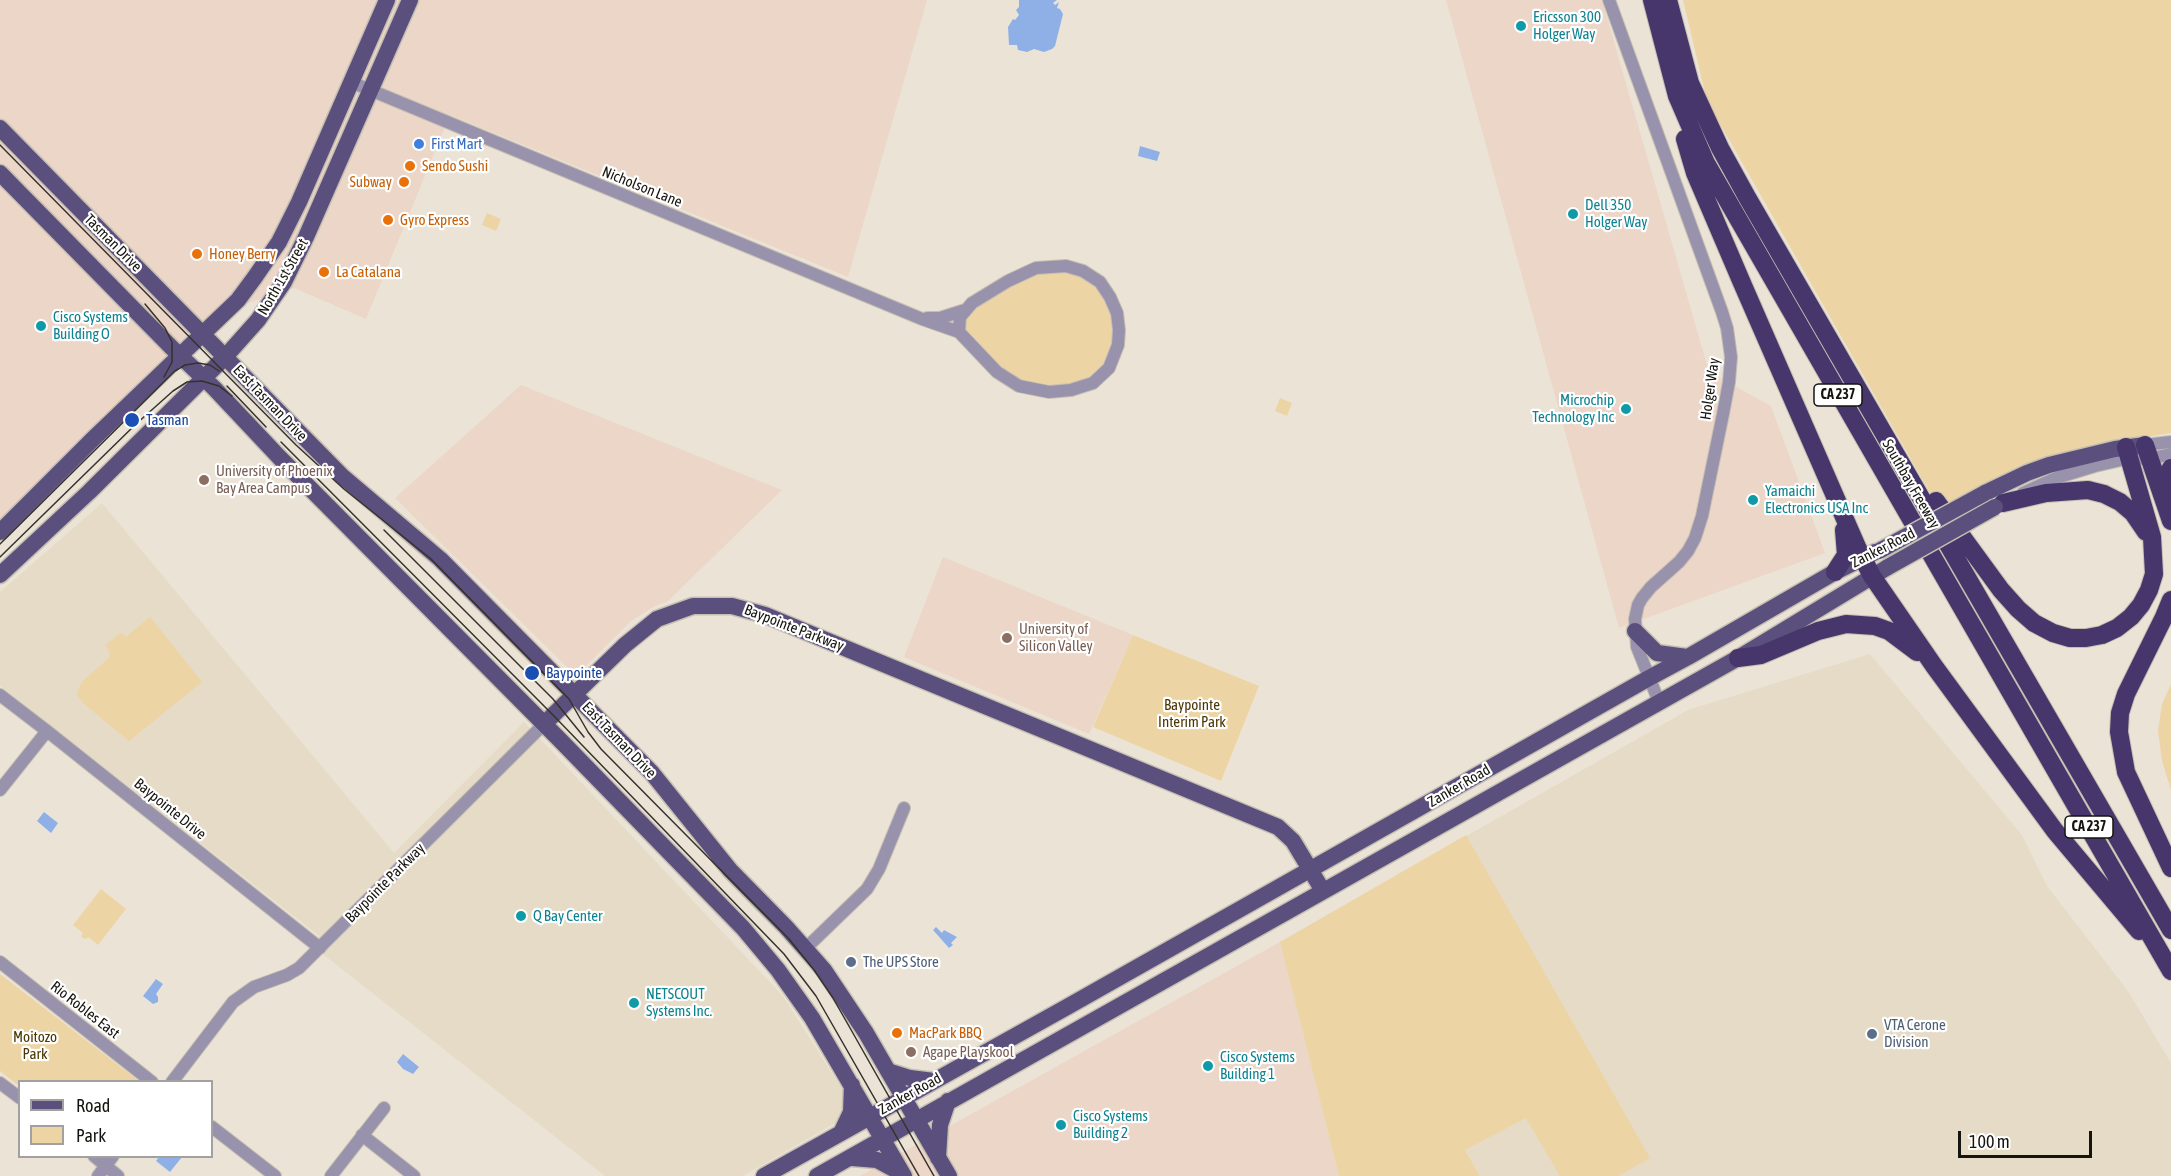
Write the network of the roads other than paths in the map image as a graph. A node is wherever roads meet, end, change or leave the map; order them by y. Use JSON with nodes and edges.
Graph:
{"nodes":[{"id":1,"x":387,"y":0,"type":"edge"},
{"id":2,"x":410,"y":0,"type":"edge"},
{"id":3,"x":1609,"y":0,"type":"edge"},
{"id":4,"x":1652,"y":0,"type":"edge"},
{"id":5,"x":1668,"y":0,"type":"edge"},
{"id":6,"x":1675,"y":0,"type":"edge"},
{"id":7,"x":351,"y":82,"type":"junction"},
{"id":8,"x":370,"y":90,"type":"junction"},
{"id":9,"x":1677,"y":96,"type":"junction"},
{"id":10,"x":0,"y":128,"type":"edge"},
{"id":11,"x":0,"y":173,"type":"edge"},
{"id":12,"x":965,"y":310,"type":"junction"},
{"id":13,"x":922,"y":319,"type":"junction"},
{"id":14,"x":959,"y":332,"type":"junction"},
{"id":15,"x":202,"y":333,"type":"junction"},
{"id":16,"x":179,"y":355,"type":"junction"},
{"id":17,"x":225,"y":357,"type":"junction"},
{"id":18,"x":204,"y":378,"type":"junction"},
{"id":19,"x":2171,"y":441,"type":"edge"},
{"id":20,"x":2128,"y":452,"type":"junction"},
{"id":21,"x":2147,"y":452,"type":"junction"},
{"id":22,"x":2171,"y":454,"type":"edge"},
{"id":23,"x":2171,"y":468,"type":"edge"},
{"id":24,"x":1928,"y":490,"type":"junction"},
{"id":25,"x":1836,"y":499,"type":"junction"},
{"id":26,"x":1999,"y":505,"type":"junction"},
{"id":27,"x":2169,"y":515,"type":"edge"},
{"id":28,"x":0,"y":532,"type":"edge"},
{"id":29,"x":1870,"y":555,"type":"junction"},
{"id":30,"x":2154,"y":556,"type":"junction"},
{"id":31,"x":1880,"y":571,"type":"junction"},
{"id":32,"x":1834,"y":572,"type":"junction"},
{"id":33,"x":0,"y":575,"type":"edge"},
{"id":34,"x":2171,"y":600,"type":"edge"},
{"id":35,"x":1635,"y":631,"type":"junction"},
{"id":36,"x":1688,"y":657,"type":"junction"},
{"id":37,"x":1738,"y":658,"type":"junction"},
{"id":38,"x":1934,"y":666,"type":"junction"},
{"id":39,"x":1648,"y":678,"type":"junction"},
{"id":40,"x":574,"y":694,"type":"junction"},
{"id":41,"x":0,"y":695,"type":"edge"},
{"id":42,"x":1659,"y":702,"type":"junction"},
{"id":43,"x":544,"y":724,"type":"junction"},
{"id":44,"x":47,"y":730,"type":"junction"},
{"id":45,"x":0,"y":790,"type":"edge"},
{"id":46,"x":904,"y":808,"type":"dead end"},
{"id":47,"x":2171,"y":868,"type":"edge"},
{"id":48,"x":1310,"y":869,"type":"junction"},
{"id":49,"x":1323,"y":891,"type":"junction"},
{"id":50,"x":2171,"y":915,"type":"edge"},
{"id":51,"x":2171,"y":930,"type":"edge"},
{"id":52,"x":320,"y":948,"type":"junction"},
{"id":53,"x":806,"y":948,"type":"junction"},
{"id":54,"x":0,"y":962,"type":"edge"},
{"id":55,"x":2170,"y":969,"type":"edge"},
{"id":56,"x":888,"y":1071,"type":"junction"},
{"id":57,"x":149,"y":1080,"type":"edge"},
{"id":58,"x":174,"y":1080,"type":"edge"},
{"id":59,"x":934,"y":1081,"type":"junction"},
{"id":60,"x":0,"y":1083,"type":"edge"},
{"id":61,"x":852,"y":1085,"type":"junction"},
{"id":62,"x":18,"y":1096,"type":"edge"},
{"id":63,"x":903,"y":1098,"type":"junction"},
{"id":64,"x":948,"y":1101,"type":"junction"},
{"id":65,"x":384,"y":1108,"type":"dead end"},
{"id":66,"x":870,"y":1116,"type":"junction"},
{"id":67,"x":915,"y":1120,"type":"junction"},
{"id":68,"x":213,"y":1128,"type":"edge"},
{"id":69,"x":841,"y":1133,"type":"junction"},
{"id":70,"x":363,"y":1135,"type":"junction"},
{"id":71,"x":883,"y":1139,"type":"junction"},
{"id":72,"x":852,"y":1158,"type":"junction"},
{"id":73,"x":938,"y":1158,"type":"junction"},
{"id":74,"x":106,"y":1166,"type":"edge"},
{"id":75,"x":904,"y":1175,"type":"edge"},
{"id":76,"x":118,"y":1176,"type":"edge"},
{"id":77,"x":275,"y":1176,"type":"edge"},
{"id":78,"x":331,"y":1176,"type":"edge"},
{"id":79,"x":414,"y":1176,"type":"edge"},
{"id":80,"x":764,"y":1176,"type":"edge"},
{"id":81,"x":817,"y":1176,"type":"edge"},
{"id":82,"x":949,"y":1176,"type":"edge"}],
"edges":[{"from":1,"to":7,"type":"main road","name":"North 1st Street"},
{"from":2,"to":8,"type":"main road","name":"North 1st Street"},
{"from":3,"to":35,"type":"street","name":"Holger Way"},
{"from":4,"to":9,"type":"highway","name":"Southbay Freeway","number":"CA 237"},
{"from":5,"to":51,"type":"highway"},
{"from":6,"to":24,"type":"highway","name":"Southbay Freeway","number":"CA 237"},
{"from":7,"to":8,"type":"street","name":"Nicholson Lane"},
{"from":7,"to":15,"type":"main road","name":"North 1st Street"},
{"from":8,"to":13,"type":"street","name":"Nicholson Lane"},
{"from":8,"to":17,"type":"main road","name":"North 1st Street"},
{"from":9,"to":25,"type":"highway"},
{"from":9,"to":55,"type":"highway","name":"Southbay Freeway","number":"CA 237"},
{"from":10,"to":15,"type":"main road","name":"Tasman Drive"},
{"from":11,"to":16,"type":"main road"},
{"from":12,"to":13,"type":"street","name":"Nicholson Lane"},
{"from":12,"to":14,"type":"street"},
{"from":12,"to":14,"type":"street","name":"Nicholson Lane"},
{"from":13,"to":14,"type":"street","name":"Nicholson Lane"},
{"from":15,"to":16,"type":"main road","name":"North 1st Street"},
{"from":15,"to":17,"type":"main road","name":"Tasman Drive"},
{"from":16,"to":18,"type":"main road"},
{"from":16,"to":28,"type":"main road","name":"North 1st Street"},
{"from":17,"to":18,"type":"main road","name":"North 1st Street"},
{"from":17,"to":40,"type":"main road","name":"East Tasman Drive"},
{"from":18,"to":33,"type":"main road","name":"North 1st Street"},
{"from":18,"to":43,"type":"main road","name":"East Tasman Drive"},
{"from":19,"to":21,"type":"street","name":"Zanker Road"},
{"from":20,"to":21,"type":"main road","name":"Zanker Road"},
{"from":20,"to":26,"type":"street","name":"Zanker Road"},
{"from":20,"to":29,"type":"main road","name":"Zanker Road","bridge":true},
{"from":20,"to":30,"type":"highway"},
{"from":21,"to":22,"type":"street","name":"Zanker Road"},
{"from":21,"to":27,"type":"highway"},
{"from":23,"to":27,"type":"highway"},
{"from":24,"to":30,"type":"highway"},
{"from":24,"to":50,"type":"highway","name":"Southbay Freeway","number":"CA 237"},
{"from":25,"to":29,"type":"highway"},
{"from":25,"to":32,"type":"highway"},
{"from":26,"to":30,"type":"highway"},
{"from":26,"to":31,"type":"main road","name":"Zanker Road","bridge":true},
{"from":29,"to":31,"type":"highway"},
{"from":29,"to":32,"type":"main road","name":"Zanker Road"},
{"from":31,"to":37,"type":"main road","name":"Zanker Road"},
{"from":31,"to":38,"type":"highway"},
{"from":32,"to":36,"type":"main road","name":"Zanker Road"},
{"from":34,"to":47,"type":"highway"},
{"from":35,"to":36,"type":"main road"},
{"from":35,"to":39,"type":"street","name":"Holger Way"},
{"from":36,"to":39,"type":"main road","name":"Zanker Road"},
{"from":37,"to":38,"type":"highway"},
{"from":37,"to":42,"type":"main road","name":"Zanker Road"},
{"from":38,"to":55,"type":"highway"},
{"from":39,"to":42,"type":"street","name":"Holger Way"},
{"from":39,"to":48,"type":"main road","name":"Zanker Road"},
{"from":40,"to":43,"type":"main road","name":"Baypointe Parkway"},
{"from":40,"to":48,"type":"main road","name":"Baypointe Parkway"},
{"from":40,"to":53,"type":"main road","name":"East Tasman Drive"},
{"from":41,"to":44,"type":"street","name":"Baypointe Drive"},
{"from":42,"to":49,"type":"main road","name":"Zanker Road"},
{"from":43,"to":52,"type":"street","name":"Baypointe Parkway"},
{"from":43,"to":61,"type":"main road","name":"East Tasman Drive"},
{"from":44,"to":45,"type":"street"},
{"from":44,"to":52,"type":"street","name":"Baypointe Drive"},
{"from":46,"to":53,"type":"street"},
{"from":48,"to":49,"type":"main road","name":"Baypointe Parkway"},
{"from":48,"to":59,"type":"main road","name":"Zanker Road"},
{"from":49,"to":64,"type":"main road","name":"Zanker Road"},
{"from":52,"to":58,"type":"street","name":"Baypointe Parkway"},
{"from":53,"to":56,"type":"main road","name":"East Tasman Drive"},
{"from":54,"to":57,"type":"street","name":"Rio Robles East"},
{"from":56,"to":59,"type":"main road"},
{"from":56,"to":63,"type":"main road","name":"East Tasman Drive"},
{"from":59,"to":63,"type":"main road","name":"Zanker Road"},
{"from":60,"to":62,"type":"street"},
{"from":61,"to":66,"type":"main road","name":"East Tasman Drive"},
{"from":61,"to":69,"type":"main road"},
{"from":63,"to":66,"type":"main road","name":"Zanker Road"},
{"from":63,"to":67,"type":"main road","name":"East Tasman Drive"},
{"from":64,"to":67,"type":"main road","name":"Zanker Road"},
{"from":64,"to":73,"type":"main road"},
{"from":65,"to":70,"type":"street"},
{"from":66,"to":69,"type":"main road","name":"Zanker Road"},
{"from":66,"to":71,"type":"main road","name":"East Tasman Drive"},
{"from":67,"to":71,"type":"main road","name":"Zanker Road"},
{"from":67,"to":73,"type":"main road","name":"East Tasman Drive"},
{"from":68,"to":77,"type":"street"},
{"from":69,"to":80,"type":"main road","name":"Zanker Road"},
{"from":70,"to":78,"type":"street"},
{"from":70,"to":79,"type":"street"},
{"from":71,"to":72,"type":"main road","name":"Zanker Road"},
{"from":71,"to":75,"type":"main road","name":"East Tasman Drive"},
{"from":72,"to":75,"type":"main road"},
{"from":72,"to":81,"type":"main road","name":"Zanker Road"},
{"from":73,"to":82,"type":"main road","name":"East Tasman Drive"},
{"from":74,"to":76,"type":"street"}]}
